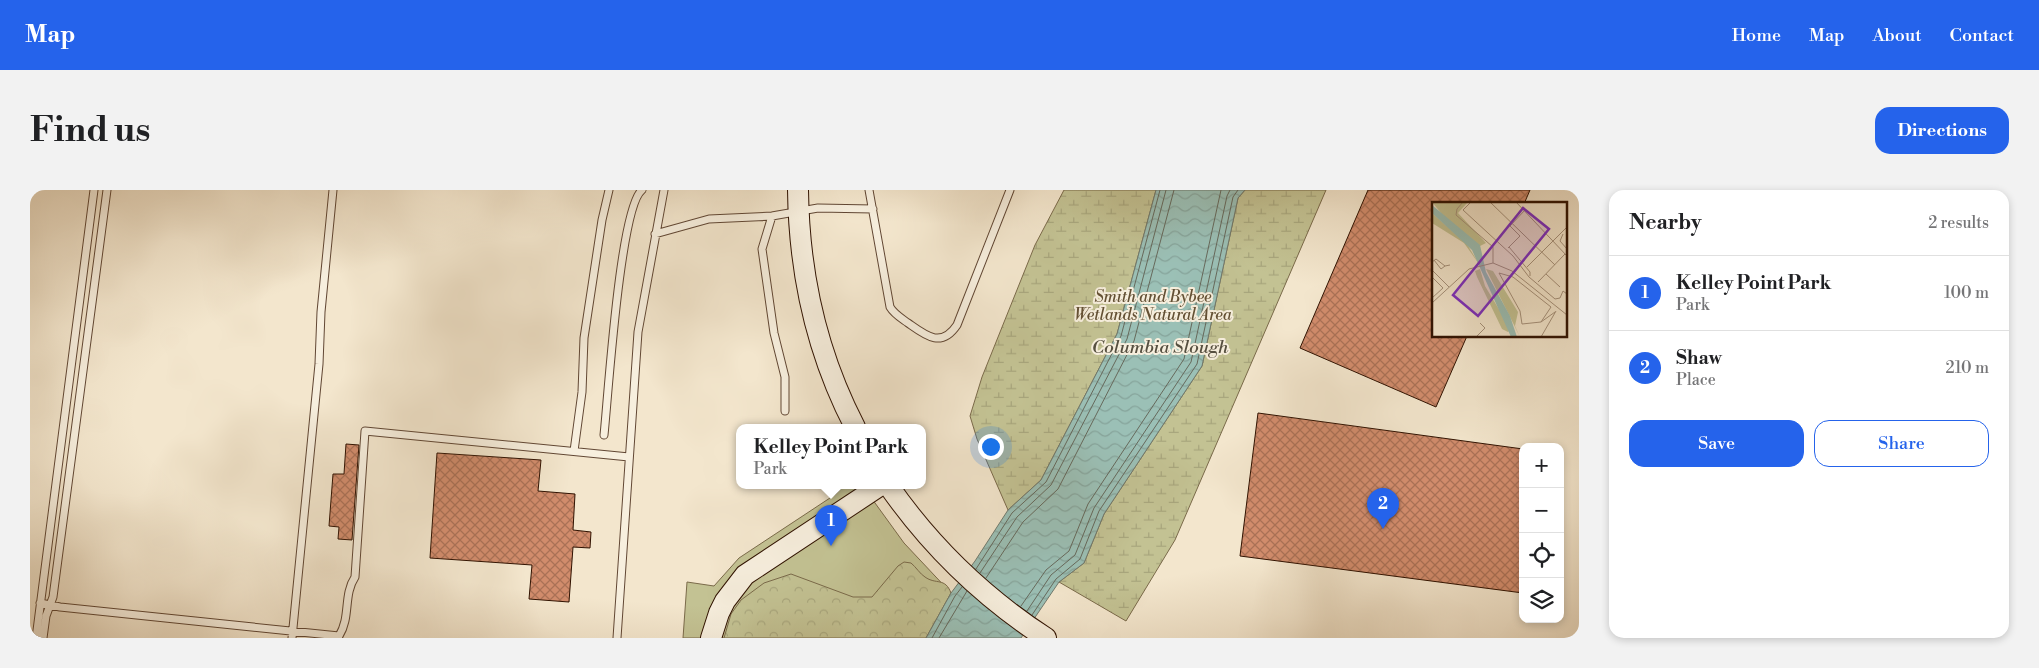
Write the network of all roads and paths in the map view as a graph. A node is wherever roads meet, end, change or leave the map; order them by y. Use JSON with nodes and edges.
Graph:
{"nodes":[{"id":1,"x":94,"y":190,"type":"edge"},
{"id":2,"x":107,"y":190,"type":"edge"},
{"id":3,"x":333,"y":190,"type":"edge"},
{"id":4,"x":609,"y":190,"type":"edge"},
{"id":5,"x":642,"y":190,"type":"edge"},
{"id":6,"x":664,"y":190,"type":"edge"},
{"id":7,"x":798,"y":190,"type":"edge"},
{"id":8,"x":869,"y":190,"type":"edge"},
{"id":9,"x":1010,"y":190,"type":"edge"},
{"id":10,"x":873,"y":209,"type":"junction"},
{"id":11,"x":798,"y":212,"type":"junction"},
{"id":12,"x":772,"y":216,"type":"junction"},
{"id":13,"x":655,"y":234,"type":"junction"},
{"id":14,"x":785,"y":411,"type":"dead end"},
{"id":15,"x":854,"y":424,"type":"edge"},
{"id":16,"x":604,"y":436,"type":"dead end"},
{"id":17,"x":574,"y":451,"type":"junction"},
{"id":18,"x":629,"y":457,"type":"junction"},
{"id":19,"x":875,"y":489,"type":"edge"},
{"id":20,"x":891,"y":489,"type":"edge"},
{"id":21,"x":40,"y":603,"type":"junction"},
{"id":22,"x":50,"y":605,"type":"junction"},
{"id":23,"x":293,"y":630,"type":"junction"},
{"id":24,"x":36,"y":638,"type":"edge"},
{"id":25,"x":43,"y":638,"type":"edge"},
{"id":26,"x":292,"y":638,"type":"edge"},
{"id":27,"x":618,"y":638,"type":"edge"},
{"id":28,"x":711,"y":638,"type":"edge"},
{"id":29,"x":1046,"y":638,"type":"edge"}],
"edges":[{"from":1,"to":21,"type":"lane"},
{"from":2,"to":22,"type":"lane"},
{"from":3,"to":23,"type":"lane"},
{"from":4,"to":17,"type":"lane"},
{"from":5,"to":16,"type":"lane"},
{"from":6,"to":13,"type":"lane"},
{"from":7,"to":11,"type":"main road"},
{"from":8,"to":10,"type":"lane"},
{"from":9,"to":10,"type":"lane"},
{"from":10,"to":11,"type":"lane"},
{"from":11,"to":12,"type":"lane"},
{"from":11,"to":15,"type":"main road"},
{"from":12,"to":13,"type":"lane"},
{"from":12,"to":14,"type":"lane"},
{"from":13,"to":18,"type":"lane"},
{"from":17,"to":18,"type":"lane"},
{"from":17,"to":23,"type":"lane"},
{"from":18,"to":27,"type":"lane"},
{"from":19,"to":28,"type":"main road"},
{"from":20,"to":29,"type":"main road"},
{"from":21,"to":22,"type":"lane"},
{"from":21,"to":24,"type":"lane"},
{"from":22,"to":23,"type":"lane"},
{"from":22,"to":25,"type":"lane"},
{"from":23,"to":26,"type":"lane"}]}
